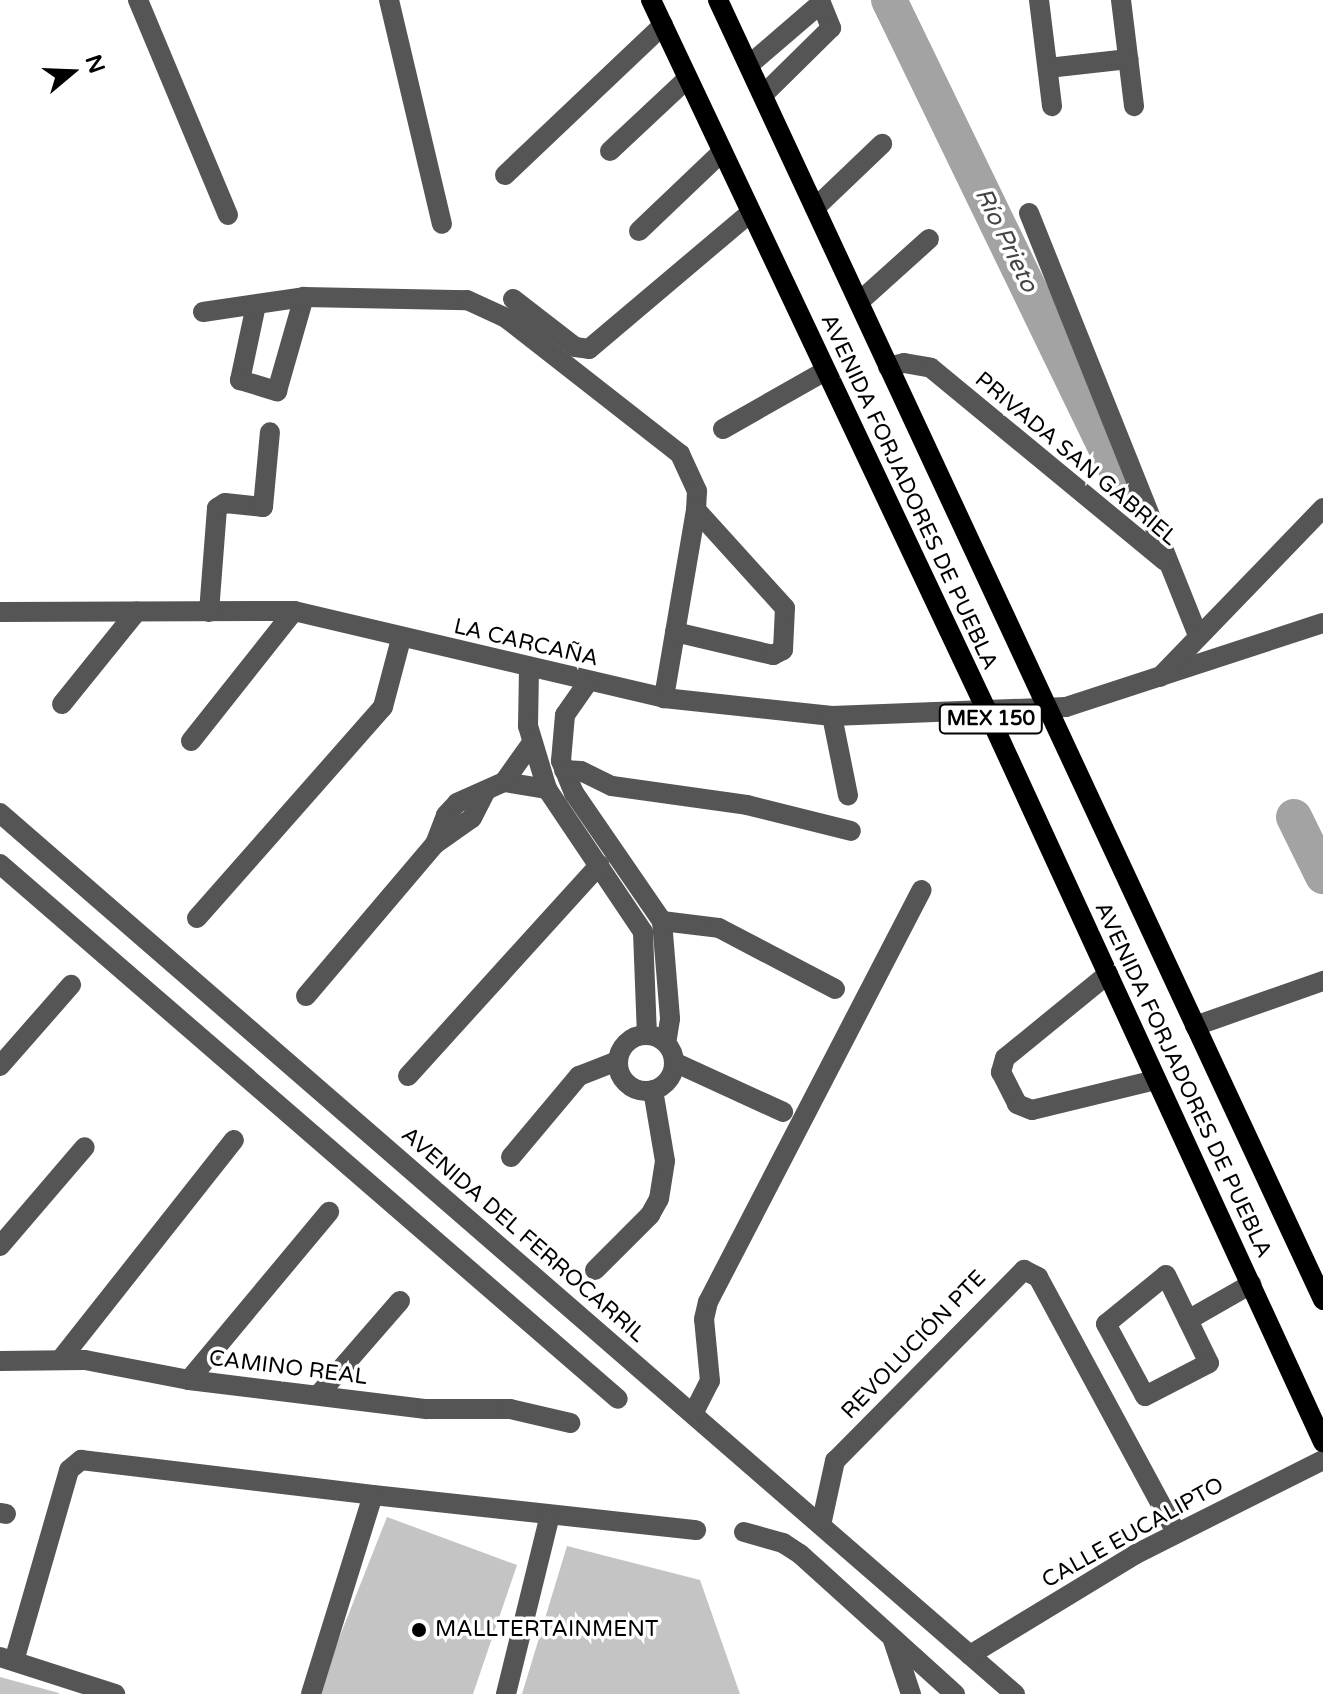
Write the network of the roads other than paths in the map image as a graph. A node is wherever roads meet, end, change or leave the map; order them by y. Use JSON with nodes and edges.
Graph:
{"nodes":[{"id":1,"x":138,"y":0,"type":"edge"},
{"id":2,"x":389,"y":0,"type":"edge"},
{"id":3,"x":651,"y":0,"type":"edge"},
{"id":4,"x":718,"y":0,"type":"edge"},
{"id":5,"x":1039,"y":0,"type":"edge"},
{"id":6,"x":1121,"y":0,"type":"edge"},
{"id":7,"x":663,"y":25,"type":"junction"},
{"id":8,"x":1128,"y":59,"type":"junction"},
{"id":9,"x":749,"y":65,"type":"junction"},
{"id":10,"x":1048,"y":68,"type":"junction"},
{"id":11,"x":687,"y":79,"type":"junction"},
{"id":12,"x":763,"y":95,"type":"junction"},
{"id":13,"x":1052,"y":106,"type":"dead end"},
{"id":14,"x":1134,"y":106,"type":"dead end"},
{"id":15,"x":882,"y":144,"type":"dead end"},
{"id":16,"x":610,"y":151,"type":"dead end"},
{"id":17,"x":721,"y":153,"type":"junction"},
{"id":18,"x":505,"y":175,"type":"dead end"},
{"id":19,"x":815,"y":208,"type":"junction"},
{"id":20,"x":750,"y":213,"type":"junction"},
{"id":21,"x":1029,"y":213,"type":"dead end"},
{"id":22,"x":228,"y":215,"type":"dead end"},
{"id":23,"x":442,"y":224,"type":"dead end"},
{"id":24,"x":639,"y":231,"type":"dead end"},
{"id":25,"x":929,"y":239,"type":"dead end"},
{"id":26,"x":304,"y":297,"type":"junction"},
{"id":27,"x":513,"y":299,"type":"dead end"},
{"id":28,"x":859,"y":302,"type":"junction"},
{"id":29,"x":256,"y":305,"type":"junction"},
{"id":30,"x":203,"y":312,"type":"dead end"},
{"id":31,"x":888,"y":367,"type":"junction"},
{"id":32,"x":825,"y":371,"type":"junction"},
{"id":33,"x":723,"y":429,"type":"dead end"},
{"id":34,"x":270,"y":432,"type":"dead end"},
{"id":35,"x":1323,"y":508,"type":"edge"},
{"id":36,"x":696,"y":510,"type":"junction"},
{"id":37,"x":1165,"y":561,"type":"junction"},
{"id":38,"x":137,"y":611,"type":"junction"},
{"id":39,"x":294,"y":611,"type":"junction"},
{"id":40,"x":209,"y":612,"type":"junction"},
{"id":41,"x":5,"y":616,"type":"edge"},
{"id":42,"x":1323,"y":623,"type":"edge"},
{"id":43,"x":675,"y":632,"type":"junction"},
{"id":44,"x":1197,"y":634,"type":"junction"},
{"id":45,"x":401,"y":639,"type":"junction"},
{"id":46,"x":529,"y":669,"type":"junction"},
{"id":47,"x":1160,"y":677,"type":"junction"},
{"id":48,"x":588,"y":682,"type":"junction"},
{"id":49,"x":664,"y":698,"type":"junction"},
{"id":50,"x":62,"y":704,"type":"dead end"},
{"id":51,"x":1045,"y":707,"type":"junction"},
{"id":52,"x":986,"y":709,"type":"junction"},
{"id":53,"x":832,"y":716,"type":"junction"},
{"id":54,"x":191,"y":741,"type":"dead end"},
{"id":55,"x":531,"y":744,"type":"junction"},
{"id":56,"x":564,"y":770,"type":"junction"},
{"id":57,"x":495,"y":786,"type":"junction"},
{"id":58,"x":612,"y":786,"type":"junction"},
{"id":59,"x":547,"y":789,"type":"junction"},
{"id":60,"x":848,"y":795,"type":"dead end"},
{"id":61,"x":586,"y":811,"type":"junction"},
{"id":62,"x":0,"y":813,"type":"edge"},
{"id":63,"x":851,"y":831,"type":"dead end"},
{"id":64,"x":0,"y":864,"type":"edge"},
{"id":65,"x":599,"y":865,"type":"junction"},
{"id":66,"x":922,"y":890,"type":"dead end"},
{"id":67,"x":197,"y":918,"type":"dead end"},
{"id":68,"x":662,"y":921,"type":"junction"},
{"id":69,"x":1108,"y":974,"type":"junction"},
{"id":70,"x":1323,"y":981,"type":"edge"},
{"id":71,"x":71,"y":985,"type":"dead end"},
{"id":72,"x":835,"y":989,"type":"dead end"},
{"id":73,"x":306,"y":996,"type":"dead end"},
{"id":74,"x":1195,"y":1026,"type":"junction"},
{"id":75,"x":662,"y":1046,"type":"junction"},
{"id":76,"x":617,"y":1061,"type":"junction"},
{"id":77,"x":0,"y":1066,"type":"edge"},
{"id":78,"x":408,"y":1076,"type":"dead end"},
{"id":79,"x":1155,"y":1080,"type":"junction"},
{"id":80,"x":653,"y":1090,"type":"junction"},
{"id":81,"x":783,"y":1112,"type":"dead end"},
{"id":82,"x":234,"y":1140,"type":"dead end"},
{"id":83,"x":85,"y":1147,"type":"dead end"},
{"id":84,"x":511,"y":1157,"type":"dead end"},
{"id":85,"x":329,"y":1212,"type":"dead end"},
{"id":86,"x":0,"y":1246,"type":"edge"},
{"id":87,"x":595,"y":1270,"type":"dead end"},
{"id":88,"x":1251,"y":1284,"type":"junction"},
{"id":89,"x":1323,"y":1300,"type":"edge"},
{"id":90,"x":400,"y":1301,"type":"dead end"},
{"id":91,"x":1188,"y":1320,"type":"junction"},
{"id":92,"x":61,"y":1359,"type":"junction"},
{"id":93,"x":0,"y":1361,"type":"edge"},
{"id":94,"x":189,"y":1380,"type":"junction"},
{"id":95,"x":320,"y":1393,"type":"junction"},
{"id":96,"x":618,"y":1399,"type":"dead end"},
{"id":97,"x":693,"y":1414,"type":"junction"},
{"id":98,"x":570,"y":1423,"type":"dead end"},
{"id":99,"x":1323,"y":1442,"type":"edge"},
{"id":100,"x":1323,"y":1460,"type":"edge"},
{"id":101,"x":373,"y":1495,"type":"junction"},
{"id":102,"x":550,"y":1515,"type":"junction"},
{"id":103,"x":821,"y":1525,"type":"junction"},
{"id":104,"x":696,"y":1530,"type":"dead end"},
{"id":105,"x":744,"y":1532,"type":"dead end"},
{"id":106,"x":1176,"y":1532,"type":"junction"},
{"id":107,"x":893,"y":1640,"type":"junction"},
{"id":108,"x":970,"y":1655,"type":"junction"},
{"id":109,"x":7,"y":1659,"type":"edge"},
{"id":110,"x":115,"y":1694,"type":"edge"},
{"id":111,"x":311,"y":1694,"type":"edge"},
{"id":112,"x":506,"y":1694,"type":"edge"},
{"id":113,"x":911,"y":1694,"type":"edge"},
{"id":114,"x":955,"y":1694,"type":"edge"},
{"id":115,"x":1015,"y":1694,"type":"edge"}],
"edges":[{"from":1,"to":22,"type":"street"},
{"from":2,"to":23,"type":"street"},
{"from":3,"to":7,"type":"main road","name":"AVENIDA FORJADORES DE PUEBLA","number":"MEX 150"},
{"from":4,"to":9,"type":"main road","name":"AVENIDA FORJADORES DE PUEBLA","number":"MEX 150"},
{"from":5,"to":10,"type":"street"},
{"from":6,"to":8,"type":"street"},
{"from":7,"to":11,"type":"main road","name":"AVENIDA FORJADORES DE PUEBLA","number":"MEX 150"},
{"from":7,"to":18,"type":"street"},
{"from":8,"to":10,"type":"street"},
{"from":8,"to":14,"type":"street"},
{"from":9,"to":12,"type":"main road","name":"AVENIDA FORJADORES DE PUEBLA","number":"MEX 150"},
{"from":9,"to":12,"type":"street"},
{"from":10,"to":13,"type":"street"},
{"from":11,"to":16,"type":"street"},
{"from":11,"to":17,"type":"main road","name":"AVENIDA FORJADORES DE PUEBLA","number":"MEX 150"},
{"from":12,"to":19,"type":"main road","name":"AVENIDA FORJADORES DE PUEBLA","number":"MEX 150"},
{"from":15,"to":19,"type":"street"},
{"from":17,"to":20,"type":"main road","name":"AVENIDA FORJADORES DE PUEBLA","number":"MEX 150"},
{"from":17,"to":24,"type":"street"},
{"from":19,"to":28,"type":"main road","name":"AVENIDA FORJADORES DE PUEBLA","number":"MEX 150"},
{"from":20,"to":27,"type":"street"},
{"from":20,"to":32,"type":"main road","name":"AVENIDA FORJADORES DE PUEBLA","number":"MEX 150"},
{"from":21,"to":37,"type":"street"},
{"from":25,"to":28,"type":"street"},
{"from":26,"to":29,"type":"street"},
{"from":26,"to":29,"type":"street"},
{"from":26,"to":36,"type":"street"},
{"from":28,"to":31,"type":"main road","name":"AVENIDA FORJADORES DE PUEBLA","number":"MEX 150"},
{"from":29,"to":30,"type":"street"},
{"from":31,"to":37,"type":"street","name":"PRIVADA SAN GABRIEL"},
{"from":31,"to":51,"type":"main road","name":"AVENIDA FORJADORES DE PUEBLA","number":"MEX 150"},
{"from":32,"to":33,"type":"street"},
{"from":32,"to":52,"type":"main road","name":"AVENIDA FORJADORES DE PUEBLA","number":"MEX 150"},
{"from":34,"to":40,"type":"street"},
{"from":35,"to":44,"type":"street"},
{"from":36,"to":43,"type":"street"},
{"from":36,"to":43,"type":"street"},
{"from":37,"to":44,"type":"street","name":"PRIVADA SAN GABRIEL"},
{"from":38,"to":40,"type":"street","name":"LA CARCAÑA"},
{"from":38,"to":41,"type":"street","name":"LA CARCAÑA"},
{"from":38,"to":50,"type":"street"},
{"from":39,"to":40,"type":"street","name":"LA CARCAÑA"},
{"from":39,"to":45,"type":"street","name":"LA CARCAÑA"},
{"from":39,"to":54,"type":"street"},
{"from":42,"to":47,"type":"street","name":"LA CARCAÑA"},
{"from":43,"to":49,"type":"street"},
{"from":44,"to":47,"type":"street"},
{"from":45,"to":46,"type":"street","name":"LA CARCAÑA"},
{"from":45,"to":67,"type":"street"},
{"from":46,"to":48,"type":"street","name":"LA CARCAÑA"},
{"from":46,"to":55,"type":"street"},
{"from":47,"to":51,"type":"street","name":"LA CARCAÑA"},
{"from":48,"to":49,"type":"street","name":"LA CARCAÑA"},
{"from":48,"to":56,"type":"street"},
{"from":49,"to":53,"type":"street","name":"LA CARCAÑA"},
{"from":51,"to":52,"type":"street","name":"LA CARCAÑA"},
{"from":51,"to":74,"type":"main road","name":"AVENIDA FORJADORES DE PUEBLA","number":"MEX 150"},
{"from":52,"to":53,"type":"street","name":"LA CARCAÑA"},
{"from":52,"to":69,"type":"main road","name":"AVENIDA FORJADORES DE PUEBLA","number":"MEX 150"},
{"from":53,"to":60,"type":"street"},
{"from":55,"to":57,"type":"street"},
{"from":55,"to":59,"type":"street"},
{"from":56,"to":58,"type":"street"},
{"from":56,"to":61,"type":"street"},
{"from":57,"to":59,"type":"street"},
{"from":57,"to":73,"type":"street"},
{"from":58,"to":61,"type":"street"},
{"from":58,"to":63,"type":"street"},
{"from":59,"to":65,"type":"street"},
{"from":61,"to":68,"type":"street"},
{"from":62,"to":97,"type":"street","name":"AVENIDA DEL FERROCARRIL"},
{"from":64,"to":96,"type":"street"},
{"from":65,"to":75,"type":"street"},
{"from":65,"to":78,"type":"street"},
{"from":66,"to":97,"type":"street"},
{"from":68,"to":72,"type":"street"},
{"from":68,"to":75,"type":"street"},
{"from":69,"to":79,"type":"main road","name":"AVENIDA FORJADORES DE PUEBLA","number":"MEX 150"},
{"from":69,"to":79,"type":"street"},
{"from":70,"to":74,"type":"street"},
{"from":71,"to":77,"type":"street"},
{"from":74,"to":89,"type":"main road","name":"AVENIDA FORJADORES DE PUEBLA","number":"MEX 150"},
{"from":75,"to":76,"type":"street"},
{"from":75,"to":80,"type":"street"},
{"from":75,"to":81,"type":"street"},
{"from":76,"to":80,"type":"street"},
{"from":76,"to":84,"type":"street"},
{"from":79,"to":88,"type":"main road","name":"AVENIDA FORJADORES DE PUEBLA","number":"MEX 150"},
{"from":80,"to":87,"type":"street"},
{"from":82,"to":92,"type":"street"},
{"from":83,"to":86,"type":"street"},
{"from":85,"to":94,"type":"street"},
{"from":88,"to":91,"type":"street"},
{"from":88,"to":99,"type":"main road","name":"AVENIDA FORJADORES DE PUEBLA","number":"MEX 150"},
{"from":90,"to":95,"type":"street"},
{"from":91,"to":91,"type":"street"},
{"from":92,"to":93,"type":"street","name":"CAMINO REAL"},
{"from":92,"to":94,"type":"street","name":"CAMINO REAL"},
{"from":94,"to":95,"type":"street","name":"CAMINO REAL"},
{"from":95,"to":98,"type":"street","name":"CAMINO REAL"},
{"from":97,"to":103,"type":"street","name":"AVENIDA DEL FERROCARRIL"},
{"from":100,"to":106,"type":"street","name":"CALLE EUCALIPTO"},
{"from":101,"to":102,"type":"street"},
{"from":101,"to":109,"type":"street"},
{"from":101,"to":111,"type":"street"},
{"from":102,"to":104,"type":"street"},
{"from":102,"to":112,"type":"street"},
{"from":103,"to":106,"type":"street","name":"REVOLUCIÓN PTE"},
{"from":103,"to":108,"type":"street","name":"AVENIDA DEL FERROCARRIL"},
{"from":105,"to":107,"type":"street"},
{"from":106,"to":108,"type":"street","name":"CALLE EUCALIPTO"},
{"from":107,"to":113,"type":"street"},
{"from":107,"to":114,"type":"street"},
{"from":108,"to":115,"type":"street","name":"AVENIDA DEL FERROCARRIL"},
{"from":109,"to":110,"type":"street"}]}
